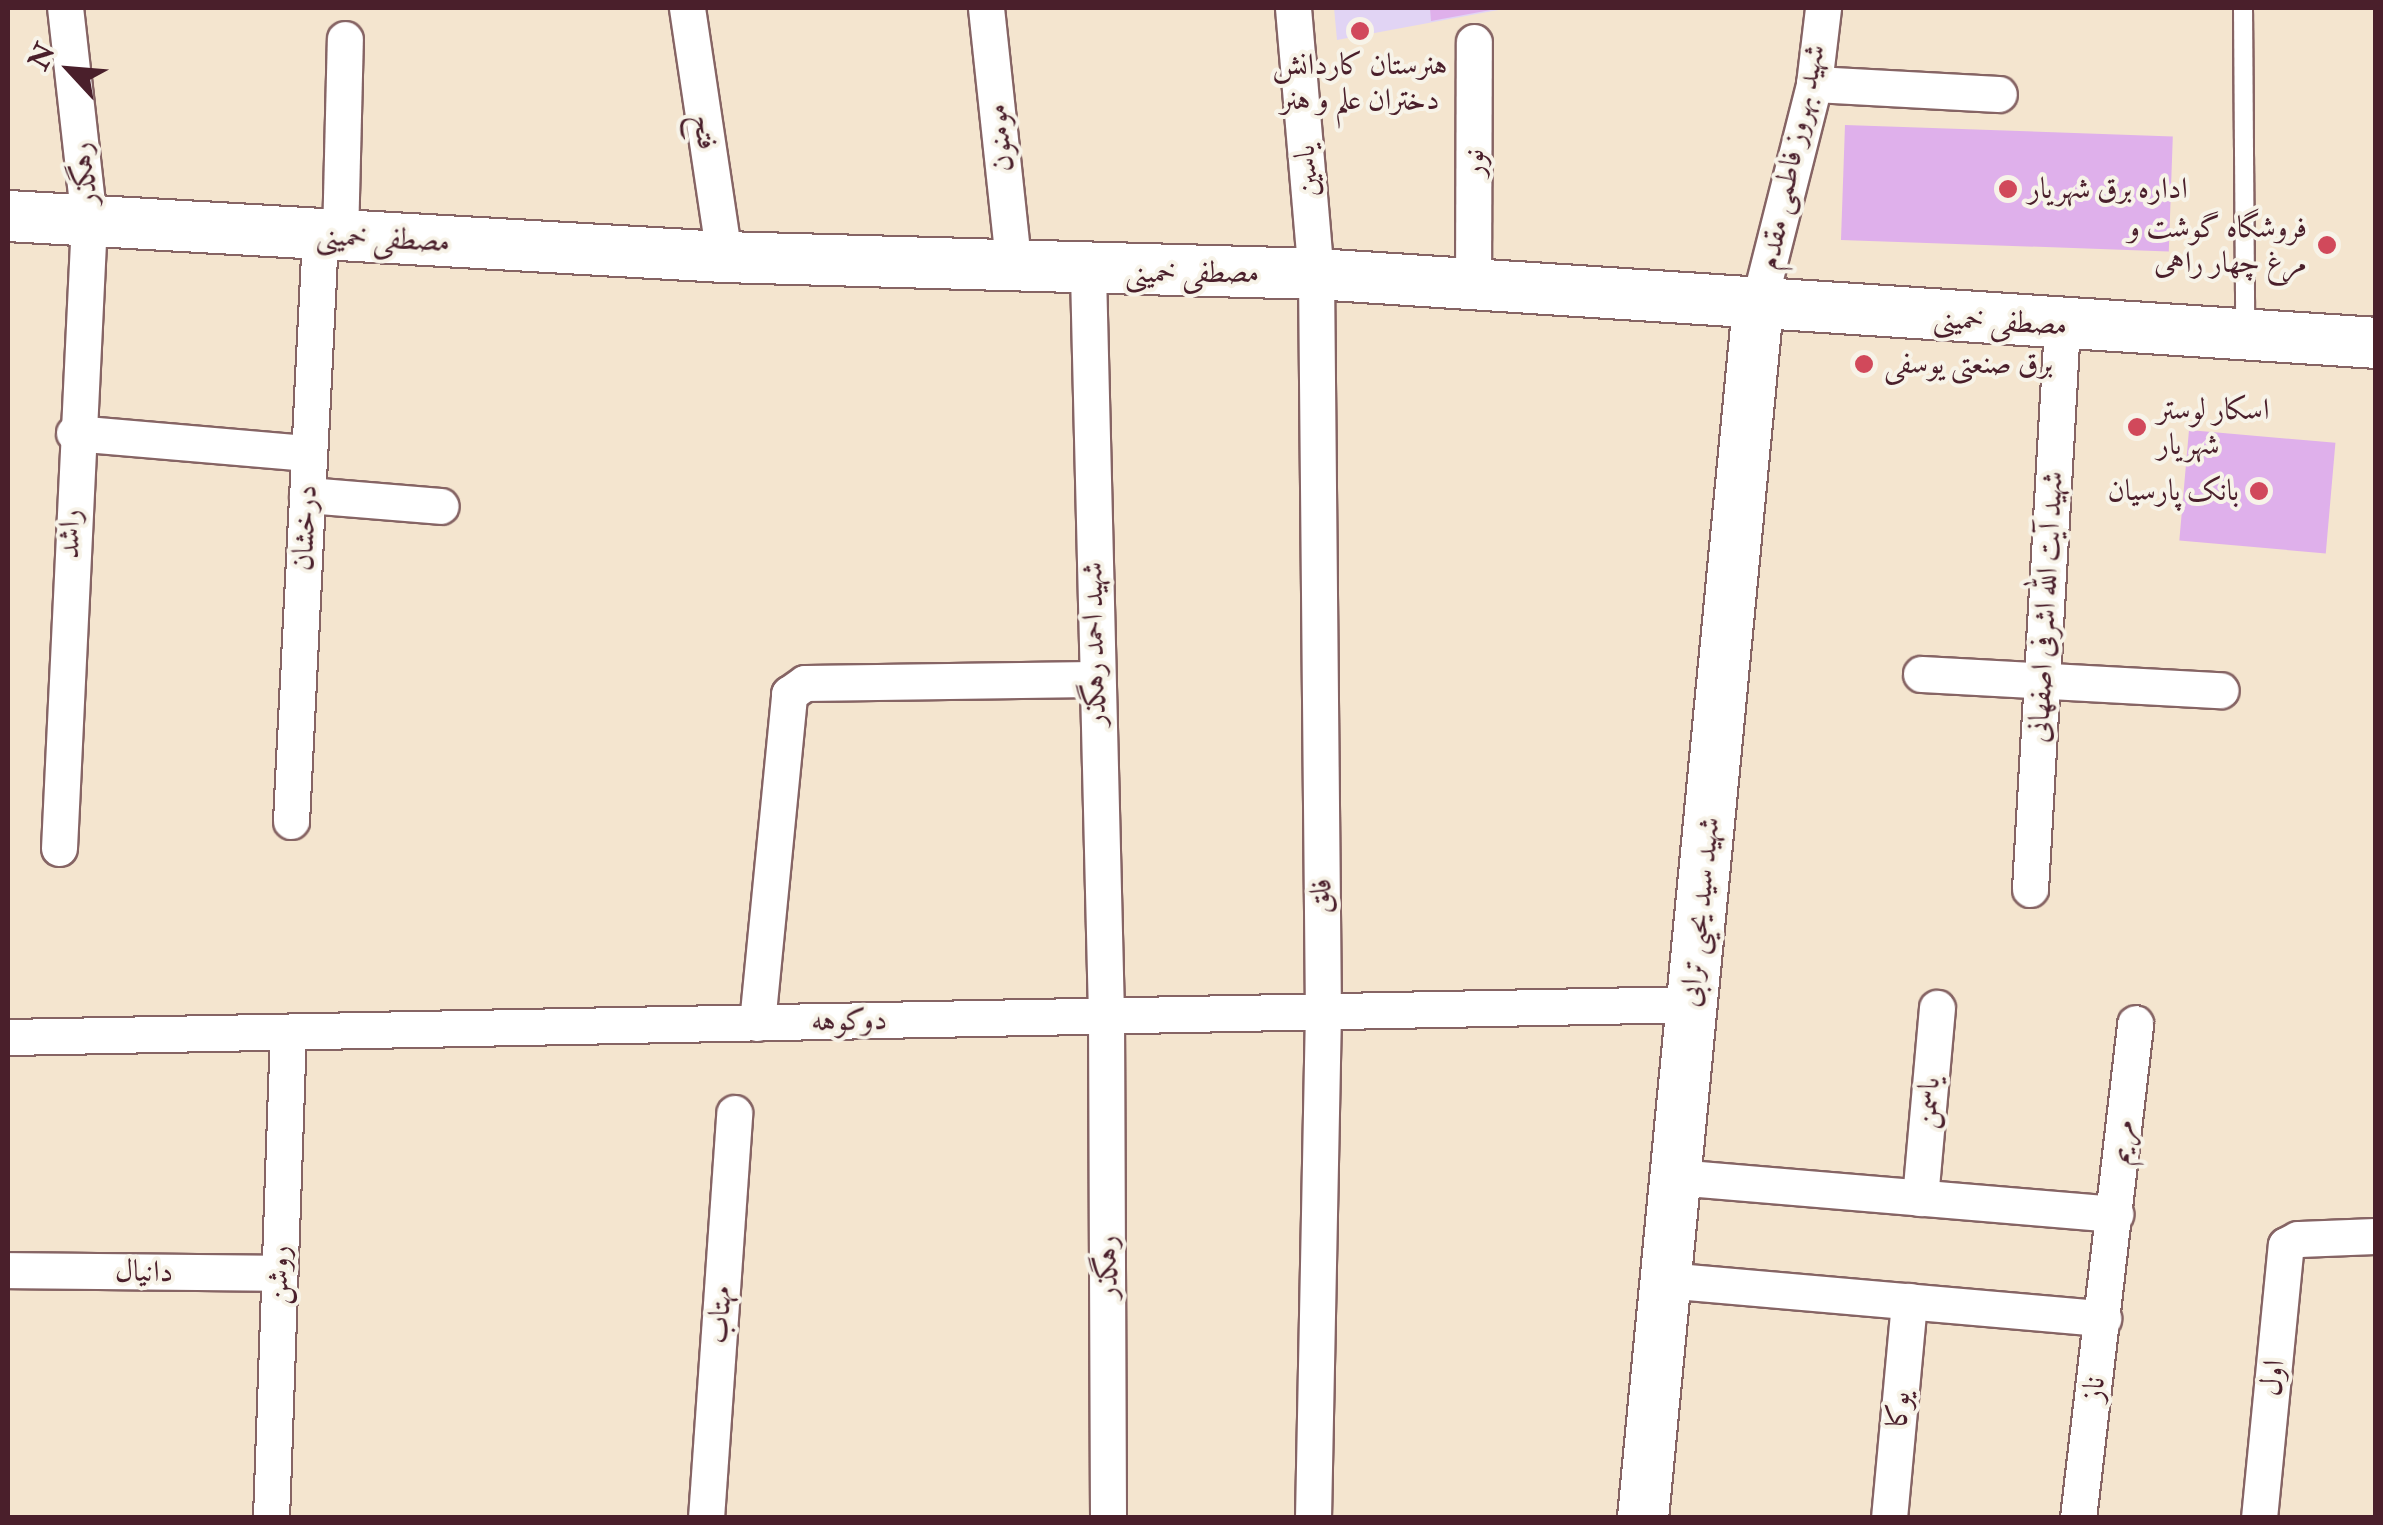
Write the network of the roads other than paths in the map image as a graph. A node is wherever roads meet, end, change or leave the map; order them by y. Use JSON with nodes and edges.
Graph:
{"nodes":[{"id":1,"x":66,"y":8,"type":"edge"},
{"id":2,"x":687,"y":8,"type":"edge"},
{"id":3,"x":986,"y":8,"type":"edge"},
{"id":4,"x":1293,"y":8,"type":"edge"},
{"id":5,"x":1823,"y":8,"type":"edge"},
{"id":6,"x":2244,"y":8,"type":"edge"},
{"id":7,"x":345,"y":39,"type":"dead end"},
{"id":8,"x":1474,"y":42,"type":"dead end"},
{"id":9,"x":1814,"y":84,"type":"junction"},
{"id":10,"x":1999,"y":94,"type":"dead end"},
{"id":11,"x":8,"y":216,"type":"edge"},
{"id":12,"x":89,"y":221,"type":"junction"},
{"id":13,"x":330,"y":237,"type":"junction"},
{"id":14,"x":724,"y":257,"type":"junction"},
{"id":15,"x":1014,"y":269,"type":"junction"},
{"id":16,"x":1088,"y":272,"type":"junction"},
{"id":17,"x":1316,"y":274,"type":"junction"},
{"id":18,"x":1474,"y":285,"type":"junction"},
{"id":19,"x":1758,"y":306,"type":"junction"},
{"id":20,"x":2062,"y":325,"type":"junction"},
{"id":21,"x":2245,"y":336,"type":"junction"},
{"id":22,"x":2376,"y":343,"type":"edge"},
{"id":23,"x":74,"y":434,"type":"junction"},
{"id":24,"x":308,"y":453,"type":"junction"},
{"id":25,"x":307,"y":495,"type":"junction"},
{"id":26,"x":441,"y":506,"type":"dead end"},
{"id":27,"x":1922,"y":674,"type":"dead end"},
{"id":28,"x":1093,"y":679,"type":"junction"},
{"id":29,"x":2042,"y":680,"type":"junction"},
{"id":30,"x":2221,"y":690,"type":"dead end"},
{"id":31,"x":291,"y":821,"type":"dead end"},
{"id":32,"x":59,"y":848,"type":"dead end"},
{"id":33,"x":2030,"y":889,"type":"dead end"},
{"id":34,"x":1691,"y":1004,"type":"junction"},
{"id":35,"x":1937,"y":1008,"type":"dead end"},
{"id":36,"x":1323,"y":1011,"type":"junction"},
{"id":37,"x":1106,"y":1016,"type":"junction"},
{"id":38,"x":757,"y":1022,"type":"junction"},
{"id":39,"x":2135,"y":1023,"type":"dead end"},
{"id":40,"x":288,"y":1032,"type":"junction"},
{"id":41,"x":8,"y":1038,"type":"edge"},
{"id":42,"x":734,"y":1113,"type":"dead end"},
{"id":43,"x":1675,"y":1176,"type":"junction"},
{"id":44,"x":1920,"y":1198,"type":"junction"},
{"id":45,"x":2115,"y":1214,"type":"junction"},
{"id":46,"x":2376,"y":1236,"type":"edge"},
{"id":47,"x":2110,"y":1261,"type":"joint"},
{"id":48,"x":9,"y":1270,"type":"edge"},
{"id":49,"x":279,"y":1273,"type":"junction"},
{"id":50,"x":1665,"y":1280,"type":"junction"},
{"id":51,"x":1909,"y":1301,"type":"junction"},
{"id":52,"x":2103,"y":1318,"type":"junction"},
{"id":53,"x":271,"y":1518,"type":"edge"},
{"id":54,"x":706,"y":1518,"type":"edge"},
{"id":55,"x":1108,"y":1518,"type":"edge"},
{"id":56,"x":1313,"y":1518,"type":"edge"},
{"id":57,"x":1643,"y":1518,"type":"edge"},
{"id":58,"x":1889,"y":1518,"type":"edge"},
{"id":59,"x":2078,"y":1518,"type":"edge"},
{"id":60,"x":2258,"y":1518,"type":"edge"}],
"edges":[{"from":1,"to":12,"type":"street","name":"رهگذر"},
{"from":2,"to":14,"type":"street","name":"فتح"},
{"from":3,"to":15,"type":"street","name":"مومنون"},
{"from":4,"to":17,"type":"street","name":"یاسین"},
{"from":5,"to":9,"type":"street","name":"شهید بهروز فاطمی مقدم"},
{"from":6,"to":21,"type":"lane"},
{"from":7,"to":13,"type":"street","name":"درخشان"},
{"from":8,"to":18,"type":"street","name":"نور"},
{"from":9,"to":10,"type":"street"},
{"from":9,"to":19,"type":"street","name":"شهید بهروز فاطمی مقدم"},
{"from":11,"to":12,"type":"main road","name":"مصطفی خمینی"},
{"from":12,"to":13,"type":"main road","name":"مصطفی خمینی"},
{"from":12,"to":23,"type":"street","name":"راشد"},
{"from":13,"to":14,"type":"main road","name":"مصطفی خمینی"},
{"from":13,"to":24,"type":"street","name":"درخشان"},
{"from":14,"to":15,"type":"main road","name":"مصطفی خمینی"},
{"from":15,"to":16,"type":"main road","name":"مصطفی خمینی"},
{"from":16,"to":17,"type":"main road","name":"مصطفی خمینی"},
{"from":16,"to":28,"type":"street","name":"شهید احمد رهگذر"},
{"from":17,"to":18,"type":"main road","name":"مصطفی خمینی"},
{"from":17,"to":36,"type":"street","name":"فلق"},
{"from":18,"to":19,"type":"main road","name":"مصطفی خمینی"},
{"from":19,"to":20,"type":"main road","name":"مصطفی خمینی"},
{"from":19,"to":34,"type":"main road","name":"شهید سید یحیی ترابی"},
{"from":20,"to":21,"type":"main road","name":"مصطفی خمینی"},
{"from":20,"to":29,"type":"street","name":"شهید آیت الله اشرفی اصفهانی"},
{"from":21,"to":22,"type":"main road","name":"مصطفی خمینی"},
{"from":23,"to":24,"type":"street"},
{"from":23,"to":32,"type":"street","name":"راشد"},
{"from":24,"to":25,"type":"street","name":"درخشان"},
{"from":25,"to":26,"type":"street"},
{"from":25,"to":31,"type":"street","name":"درخشان"},
{"from":27,"to":29,"type":"street"},
{"from":28,"to":37,"type":"street","name":"شهید احمد رهگذر"},
{"from":28,"to":38,"type":"street"},
{"from":29,"to":30,"type":"street"},
{"from":29,"to":33,"type":"street","name":"شهید آیت الله اشرفی اصفهانی"},
{"from":34,"to":36,"type":"street","name":"دوکوهه"},
{"from":34,"to":43,"type":"main road","name":"شهید سید یحیی ترابی"},
{"from":35,"to":44,"type":"street","name":"یاسمن"},
{"from":36,"to":37,"type":"street","name":"دوکوهه"},
{"from":36,"to":56,"type":"street","name":"فلق"},
{"from":37,"to":38,"type":"street","name":"دوکوهه"},
{"from":37,"to":55,"type":"street","name":"رهگذر"},
{"from":38,"to":40,"type":"street","name":"دوکوهه"},
{"from":39,"to":45,"type":"street","name":"مریم"},
{"from":40,"to":41,"type":"street","name":"دوکوهه"},
{"from":40,"to":49,"type":"street","name":"روشن"},
{"from":42,"to":54,"type":"street","name":"مهتاب"},
{"from":43,"to":44,"type":"street"},
{"from":43,"to":50,"type":"main road","name":"شهید سید یحیی ترابی"},
{"from":44,"to":45,"type":"street"},
{"from":45,"to":47,"type":"street","name":"مریم"},
{"from":46,"to":60,"type":"street","name":"اول"},
{"from":47,"to":52,"type":"street","name":"ناز"},
{"from":48,"to":49,"type":"street","name":"دانیال"},
{"from":49,"to":53,"type":"street","name":"روشن"},
{"from":50,"to":51,"type":"street"},
{"from":50,"to":57,"type":"main road","name":"شهید سید یحیی ترابی"},
{"from":51,"to":52,"type":"street"},
{"from":51,"to":58,"type":"street","name":"یوکا"},
{"from":52,"to":59,"type":"street","name":"ناز"}]}
